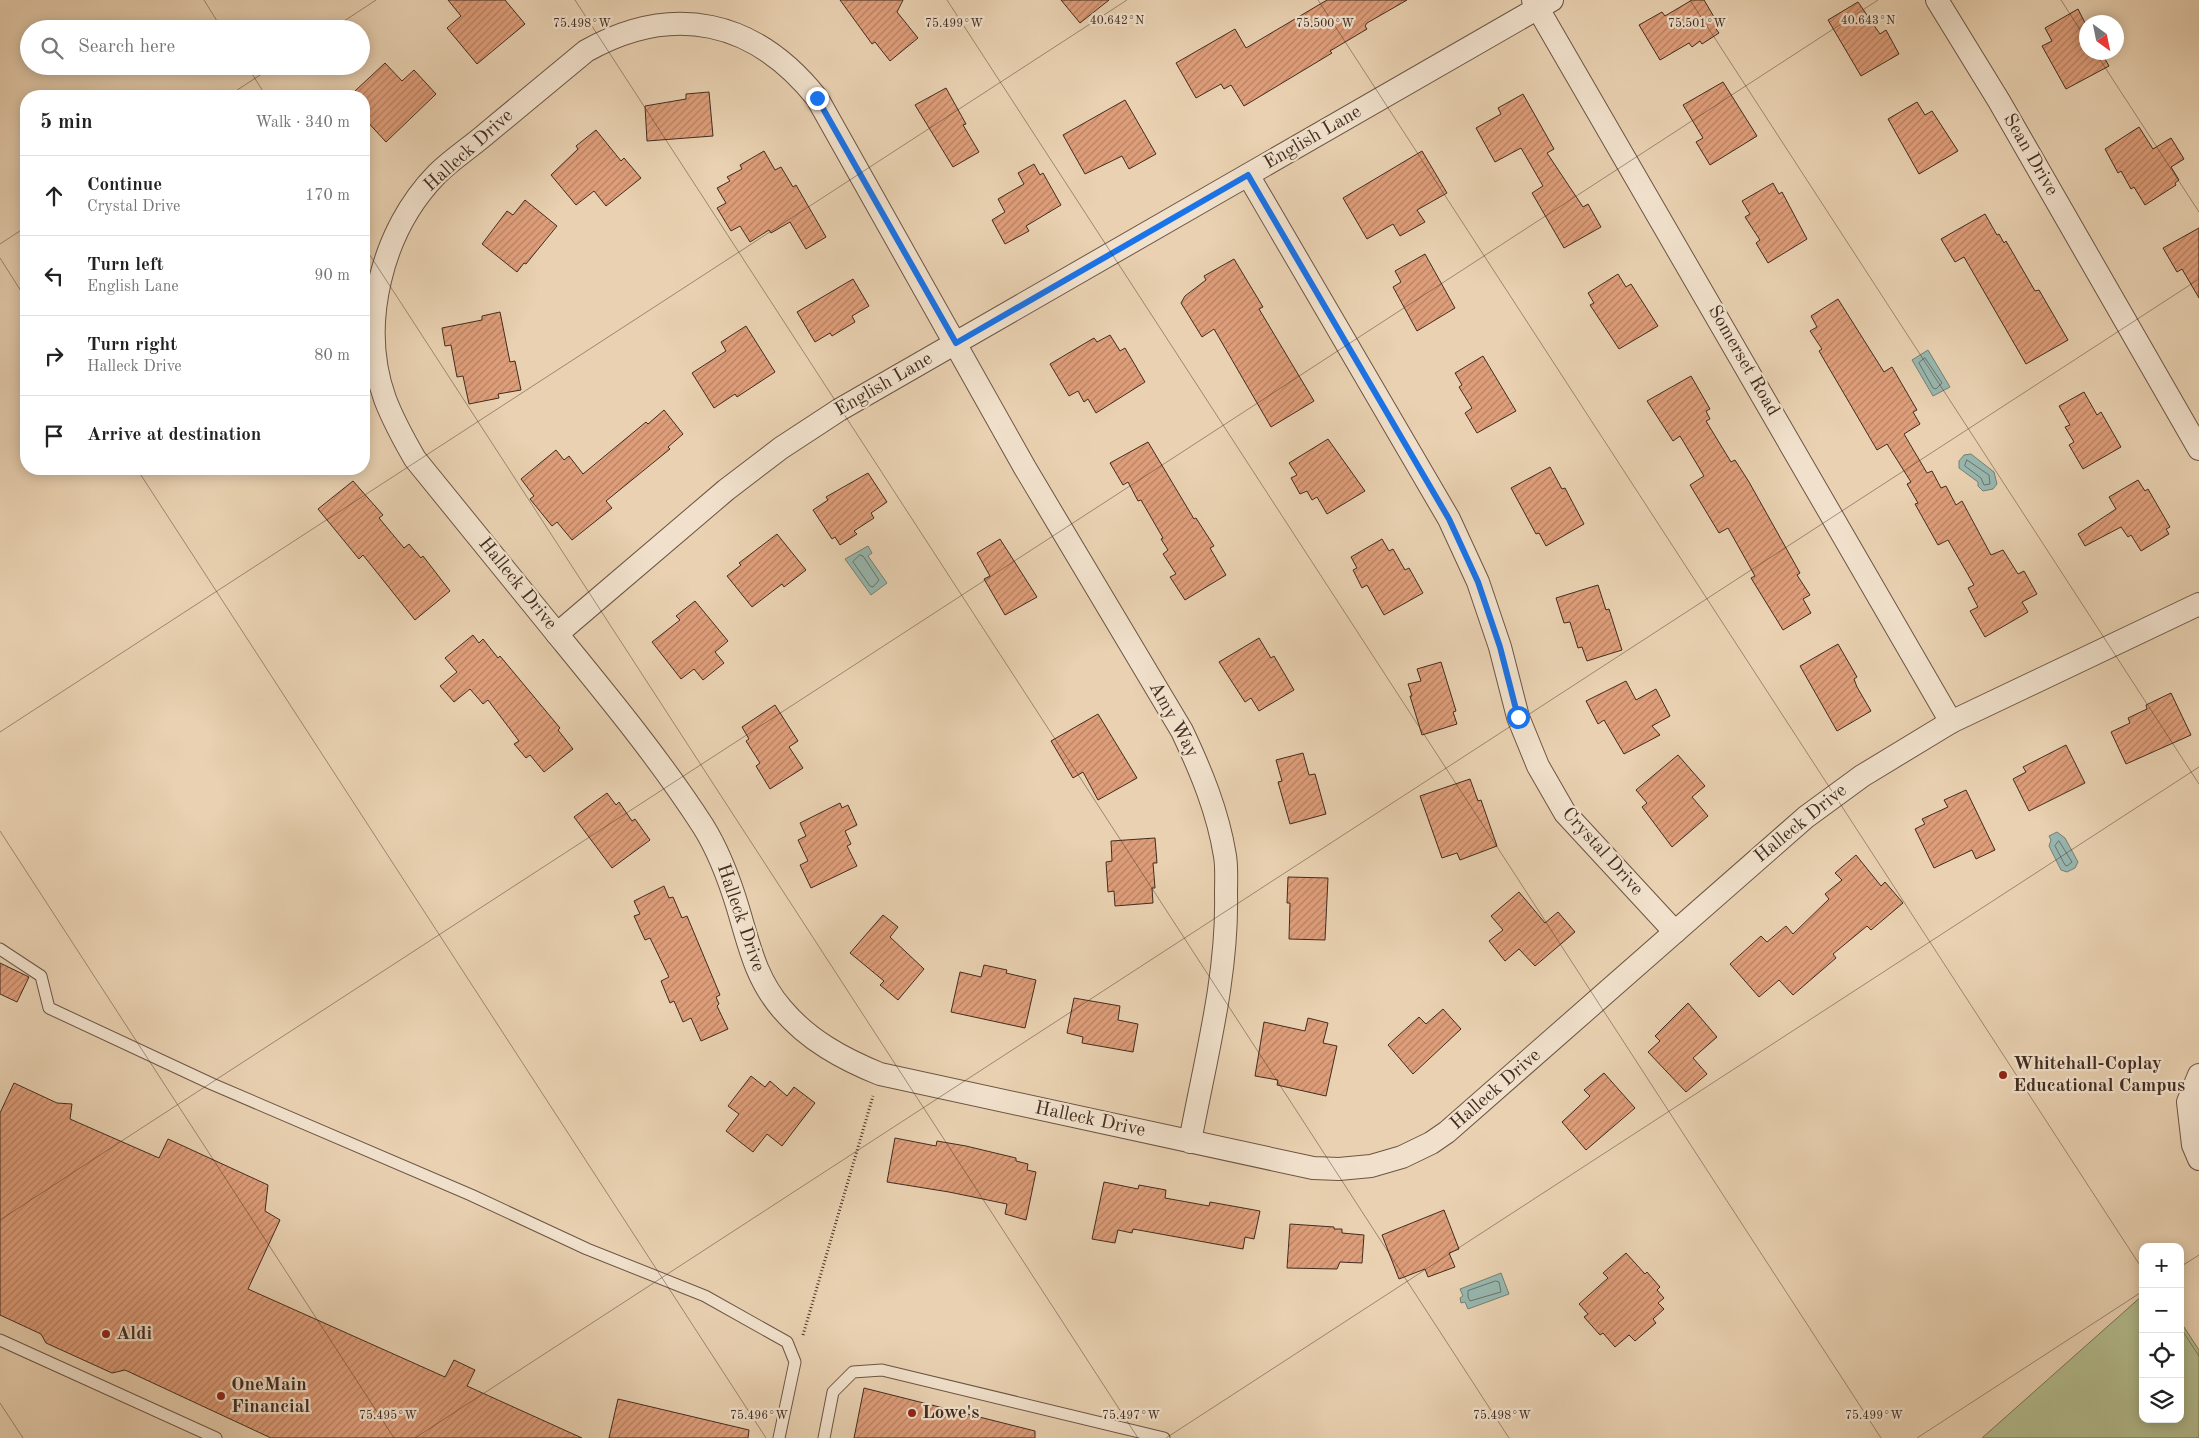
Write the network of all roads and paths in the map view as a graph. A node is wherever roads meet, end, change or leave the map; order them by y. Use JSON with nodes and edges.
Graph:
{"nodes":[{"id":1,"x":1937,"y":0,"type":"edge"},
{"id":2,"x":1541,"y":3,"type":"edge"},
{"id":3,"x":1248,"y":175,"type":"junction"},
{"id":4,"x":956,"y":343,"type":"junction"},
{"id":5,"x":2199,"y":449,"type":"edge"},
{"id":6,"x":2199,"y":604,"type":"edge"},
{"id":7,"x":557,"y":634,"type":"junction"},
{"id":8,"x":1951,"y":722,"type":"junction"},
{"id":9,"x":1675,"y":932,"type":"junction"},
{"id":10,"x":0,"y":949,"type":"edge"},
{"id":11,"x":880,"y":1074,"type":"junction"},
{"id":12,"x":2199,"y":1075,"type":"edge"},
{"id":13,"x":1190,"y":1142,"type":"junction"},
{"id":14,"x":2198,"y":1154,"type":"edge"},
{"id":15,"x":0,"y":1340,"type":"edge"},
{"id":16,"x":795,"y":1362,"type":"junction"},
{"id":17,"x":216,"y":1438,"type":"edge"},
{"id":18,"x":779,"y":1438,"type":"edge"},
{"id":19,"x":824,"y":1438,"type":"edge"},
{"id":20,"x":1164,"y":1438,"type":"edge"}],
"edges":[{"from":1,"to":5,"type":"street","name":"Sean Drive"},
{"from":2,"to":3,"type":"street","name":"English Lane"},
{"from":2,"to":8,"type":"street","name":"Somerset Road"},
{"from":3,"to":4,"type":"street","name":"English Lane"},
{"from":3,"to":9,"type":"street","name":"Crystal Drive"},
{"from":4,"to":7,"type":"street","name":"English Lane"},
{"from":4,"to":7,"type":"street","name":"Halleck Drive"},
{"from":4,"to":13,"type":"street","name":"Amy Way"},
{"from":6,"to":8,"type":"street","name":"Halleck Drive"},
{"from":7,"to":11,"type":"street","name":"Halleck Drive"},
{"from":8,"to":9,"type":"street","name":"Halleck Drive"},
{"from":9,"to":13,"type":"street","name":"Halleck Drive"},
{"from":10,"to":16,"type":"lane"},
{"from":11,"to":13,"type":"street","name":"Halleck Drive"},
{"from":11,"to":16,"type":"path"},
{"from":12,"to":14,"type":"street"},
{"from":15,"to":17,"type":"lane"},
{"from":16,"to":18,"type":"lane"},
{"from":19,"to":20,"type":"lane"}]}
